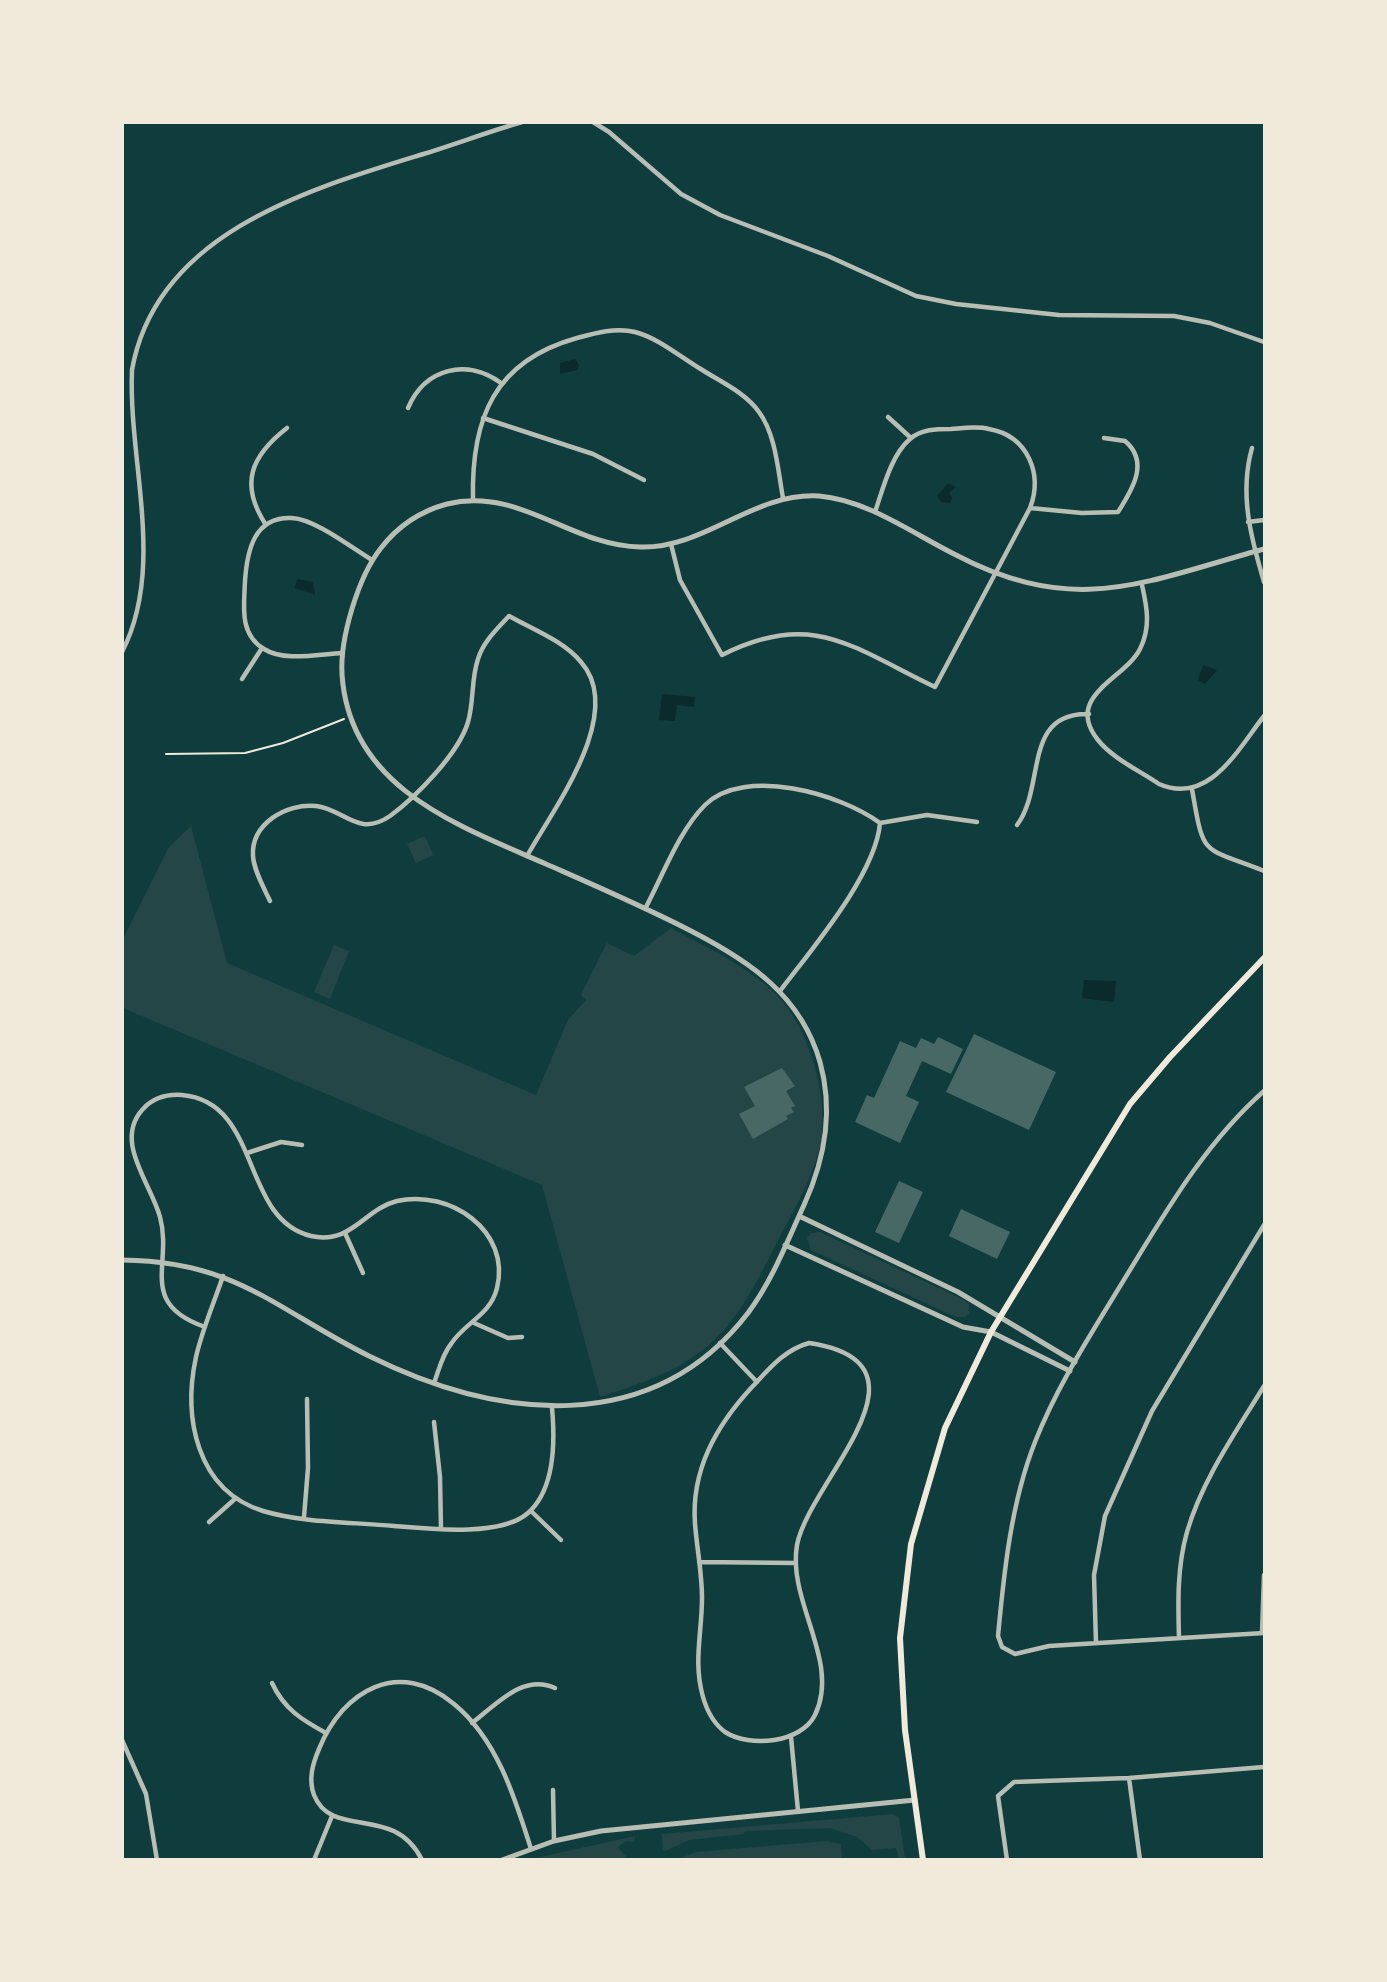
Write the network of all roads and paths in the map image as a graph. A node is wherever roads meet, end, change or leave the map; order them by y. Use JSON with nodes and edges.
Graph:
{"nodes":[{"id":1,"x":522,"y":122,"type":"edge"},
{"id":2,"x":593,"y":122,"type":"edge"},
{"id":3,"x":1265,"y":342,"type":"edge"},
{"id":4,"x":501,"y":383,"type":"junction"},
{"id":5,"x":408,"y":408,"type":"dead end"},
{"id":6,"x":888,"y":416,"type":"dead end"},
{"id":7,"x":483,"y":418,"type":"junction"},
{"id":8,"x":287,"y":428,"type":"dead end"},
{"id":9,"x":911,"y":438,"type":"junction"},
{"id":10,"x":1104,"y":438,"type":"dead end"},
{"id":11,"x":1252,"y":448,"type":"dead end"},
{"id":12,"x":644,"y":480,"type":"dead end"},
{"id":13,"x":783,"y":498,"type":"junction"},
{"id":14,"x":473,"y":500,"type":"junction"},
{"id":15,"x":1030,"y":508,"type":"junction"},
{"id":16,"x":874,"y":513,"type":"junction"},
{"id":17,"x":1265,"y":520,"type":"edge"},
{"id":18,"x":1248,"y":522,"type":"junction"},
{"id":19,"x":266,"y":525,"type":"junction"},
{"id":20,"x":671,"y":544,"type":"junction"},
{"id":21,"x":1265,"y":549,"type":"edge"},
{"id":22,"x":1255,"y":551,"type":"junction"},
{"id":23,"x":372,"y":560,"type":"junction"},
{"id":24,"x":993,"y":573,"type":"junction"},
{"id":25,"x":1265,"y":582,"type":"edge"},
{"id":26,"x":1142,"y":585,"type":"junction"},
{"id":27,"x":262,"y":648,"type":"junction"},
{"id":28,"x":122,"y":652,"type":"edge"},
{"id":29,"x":342,"y":653,"type":"junction"},
{"id":30,"x":242,"y":679,"type":"dead end"},
{"id":31,"x":1089,"y":713,"type":"junction"},
{"id":32,"x":351,"y":716,"type":"junction"},
{"id":33,"x":1264,"y":719,"type":"edge"},
{"id":34,"x":166,"y":754,"type":"dead end"},
{"id":35,"x":1192,"y":789,"type":"junction"},
{"id":36,"x":411,"y":797,"type":"junction"},
{"id":37,"x":977,"y":822,"type":"dead end"},
{"id":38,"x":880,"y":823,"type":"junction"},
{"id":39,"x":1017,"y":825,"type":"dead end"},
{"id":40,"x":527,"y":856,"type":"junction"},
{"id":41,"x":1265,"y":871,"type":"edge"},
{"id":42,"x":270,"y":901,"type":"dead end"},
{"id":43,"x":646,"y":907,"type":"junction"},
{"id":44,"x":1265,"y":958,"type":"edge"},
{"id":45,"x":780,"y":991,"type":"junction"},
{"id":46,"x":1265,"y":1091,"type":"edge"},
{"id":47,"x":302,"y":1145,"type":"dead end"},
{"id":48,"x":247,"y":1153,"type":"junction"},
{"id":49,"x":799,"y":1216,"type":"junction"},
{"id":50,"x":1265,"y":1225,"type":"edge"},
{"id":51,"x":345,"y":1233,"type":"junction"},
{"id":52,"x":785,"y":1245,"type":"junction"},
{"id":53,"x":122,"y":1260,"type":"edge"},
{"id":54,"x":160,"y":1260,"type":"junction"},
{"id":55,"x":363,"y":1273,"type":"dead end"},
{"id":56,"x":223,"y":1276,"type":"junction"},
{"id":57,"x":999,"y":1319,"type":"junction"},
{"id":58,"x":474,"y":1323,"type":"junction"},
{"id":59,"x":205,"y":1326,"type":"junction"},
{"id":60,"x":991,"y":1332,"type":"junction"},
{"id":61,"x":522,"y":1338,"type":"dead end"},
{"id":62,"x":720,"y":1343,"type":"junction"},
{"id":63,"x":1076,"y":1362,"type":"junction"},
{"id":64,"x":1070,"y":1371,"type":"junction"},
{"id":65,"x":757,"y":1382,"type":"junction"},
{"id":66,"x":434,"y":1383,"type":"junction"},
{"id":67,"x":1265,"y":1386,"type":"edge"},
{"id":68,"x":307,"y":1399,"type":"dead end"},
{"id":69,"x":552,"y":1408,"type":"junction"},
{"id":70,"x":434,"y":1422,"type":"dead end"},
{"id":71,"x":236,"y":1497,"type":"junction"},
{"id":72,"x":531,"y":1511,"type":"junction"},
{"id":73,"x":304,"y":1517,"type":"junction"},
{"id":74,"x":209,"y":1522,"type":"dead end"},
{"id":75,"x":440,"y":1529,"type":"junction"},
{"id":76,"x":561,"y":1540,"type":"dead end"},
{"id":77,"x":699,"y":1562,"type":"junction"},
{"id":78,"x":796,"y":1563,"type":"junction"},
{"id":79,"x":1265,"y":1575,"type":"edge"},
{"id":80,"x":1263,"y":1633,"type":"edge"},
{"id":81,"x":1179,"y":1638,"type":"junction"},
{"id":82,"x":1096,"y":1643,"type":"junction"},
{"id":83,"x":272,"y":1684,"type":"dead end"},
{"id":84,"x":555,"y":1688,"type":"dead end"},
{"id":85,"x":472,"y":1723,"type":"junction"},
{"id":86,"x":326,"y":1733,"type":"junction"},
{"id":87,"x":791,"y":1737,"type":"junction"},
{"id":88,"x":122,"y":1740,"type":"edge"},
{"id":89,"x":1265,"y":1767,"type":"edge"},
{"id":90,"x":1129,"y":1778,"type":"junction"},
{"id":91,"x":554,"y":1790,"type":"dead end"},
{"id":92,"x":915,"y":1800,"type":"junction"},
{"id":93,"x":798,"y":1811,"type":"junction"},
{"id":94,"x":332,"y":1816,"type":"junction"},
{"id":95,"x":554,"y":1842,"type":"junction"},
{"id":96,"x":531,"y":1849,"type":"junction"},
{"id":97,"x":158,"y":1860,"type":"edge"},
{"id":98,"x":314,"y":1860,"type":"edge"},
{"id":99,"x":422,"y":1860,"type":"edge"},
{"id":100,"x":502,"y":1860,"type":"edge"},
{"id":101,"x":923,"y":1860,"type":"edge"},
{"id":102,"x":1007,"y":1860,"type":"edge"},
{"id":103,"x":1140,"y":1860,"type":"edge"}],
"edges":[{"from":1,"to":28,"type":"street"},
{"from":2,"to":3,"type":"street"},
{"from":4,"to":5,"type":"street"},
{"from":4,"to":7,"type":"street"},
{"from":4,"to":13,"type":"street"},
{"from":6,"to":9,"type":"street"},
{"from":7,"to":12,"type":"street"},
{"from":7,"to":14,"type":"street"},
{"from":8,"to":19,"type":"street"},
{"from":9,"to":15,"type":"street"},
{"from":9,"to":16,"type":"street"},
{"from":10,"to":15,"type":"street"},
{"from":11,"to":18,"type":"street"},
{"from":13,"to":16,"type":"street"},
{"from":13,"to":20,"type":"street"},
{"from":14,"to":20,"type":"street"},
{"from":14,"to":23,"type":"street"},
{"from":15,"to":24,"type":"street"},
{"from":16,"to":24,"type":"street"},
{"from":17,"to":18,"type":"street"},
{"from":18,"to":22,"type":"street"},
{"from":19,"to":23,"type":"street"},
{"from":19,"to":27,"type":"street"},
{"from":20,"to":24,"type":"street"},
{"from":21,"to":22,"type":"street"},
{"from":22,"to":25,"type":"street"},
{"from":22,"to":26,"type":"street"},
{"from":23,"to":29,"type":"street"},
{"from":24,"to":26,"type":"street"},
{"from":26,"to":31,"type":"street"},
{"from":27,"to":29,"type":"street"},
{"from":27,"to":30,"type":"street"},
{"from":29,"to":32,"type":"street"},
{"from":31,"to":35,"type":"street"},
{"from":31,"to":39,"type":"street"},
{"from":32,"to":34,"type":"path"},
{"from":32,"to":36,"type":"street"},
{"from":33,"to":35,"type":"street"},
{"from":35,"to":41,"type":"street"},
{"from":36,"to":40,"type":"street"},
{"from":36,"to":40,"type":"street"},
{"from":36,"to":42,"type":"street"},
{"from":37,"to":38,"type":"street"},
{"from":38,"to":43,"type":"street"},
{"from":38,"to":45,"type":"street"},
{"from":40,"to":43,"type":"street"},
{"from":43,"to":45,"type":"street"},
{"from":44,"to":57,"type":"main road"},
{"from":45,"to":49,"type":"street"},
{"from":46,"to":63,"type":"street"},
{"from":47,"to":48,"type":"street"},
{"from":48,"to":51,"type":"street"},
{"from":48,"to":54,"type":"street"},
{"from":49,"to":52,"type":"street"},
{"from":49,"to":57,"type":"street"},
{"from":50,"to":82,"type":"street"},
{"from":51,"to":55,"type":"street"},
{"from":51,"to":58,"type":"street"},
{"from":52,"to":60,"type":"street"},
{"from":52,"to":62,"type":"street"},
{"from":53,"to":54,"type":"street"},
{"from":54,"to":56,"type":"street"},
{"from":54,"to":59,"type":"street"},
{"from":56,"to":59,"type":"street"},
{"from":56,"to":66,"type":"street"},
{"from":57,"to":60,"type":"main road"},
{"from":57,"to":63,"type":"street"},
{"from":58,"to":61,"type":"street"},
{"from":58,"to":66,"type":"street"},
{"from":59,"to":71,"type":"street"},
{"from":60,"to":64,"type":"street"},
{"from":60,"to":92,"type":"main road"},
{"from":62,"to":65,"type":"street"},
{"from":62,"to":69,"type":"street"},
{"from":63,"to":64,"type":"street"},
{"from":64,"to":82,"type":"street"},
{"from":65,"to":77,"type":"street"},
{"from":65,"to":78,"type":"street"},
{"from":66,"to":69,"type":"street"},
{"from":67,"to":81,"type":"street"},
{"from":68,"to":73,"type":"street"},
{"from":69,"to":72,"type":"street"},
{"from":70,"to":75,"type":"street"},
{"from":71,"to":73,"type":"street"},
{"from":71,"to":74,"type":"street"},
{"from":72,"to":75,"type":"street"},
{"from":72,"to":76,"type":"street"},
{"from":73,"to":75,"type":"street"},
{"from":77,"to":78,"type":"street"},
{"from":77,"to":87,"type":"street"},
{"from":78,"to":87,"type":"street"},
{"from":79,"to":80,"type":"street"},
{"from":80,"to":81,"type":"street"},
{"from":81,"to":82,"type":"street"},
{"from":83,"to":86,"type":"street"},
{"from":84,"to":85,"type":"street"},
{"from":85,"to":86,"type":"street"},
{"from":85,"to":96,"type":"street"},
{"from":86,"to":94,"type":"street"},
{"from":87,"to":93,"type":"street"},
{"from":88,"to":97,"type":"street"},
{"from":89,"to":90,"type":"street"},
{"from":90,"to":102,"type":"street"},
{"from":90,"to":103,"type":"street"},
{"from":91,"to":95,"type":"street"},
{"from":92,"to":93,"type":"street"},
{"from":92,"to":101,"type":"main road"},
{"from":93,"to":95,"type":"street"},
{"from":94,"to":98,"type":"street"},
{"from":94,"to":99,"type":"street"},
{"from":95,"to":96,"type":"street"},
{"from":96,"to":100,"type":"street"}]}
